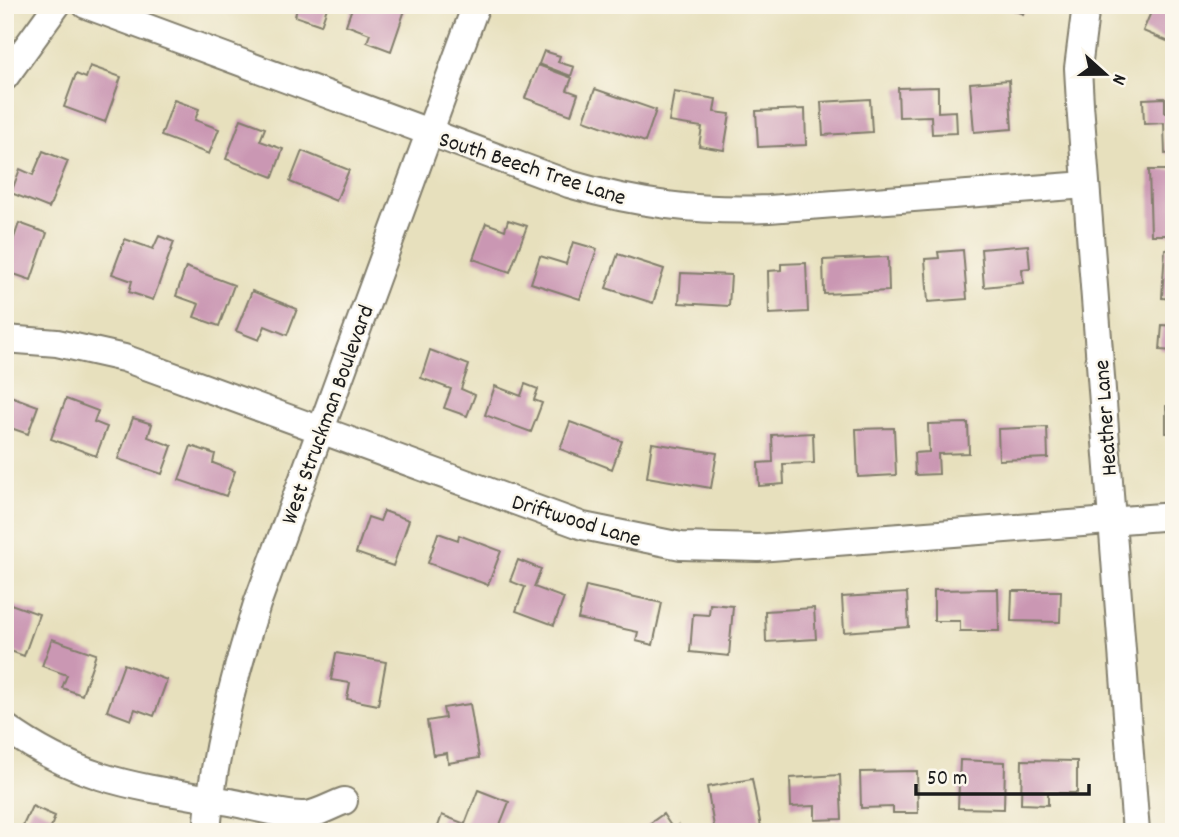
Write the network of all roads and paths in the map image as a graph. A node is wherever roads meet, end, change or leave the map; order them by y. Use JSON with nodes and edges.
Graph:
{"nodes":[{"id":1,"x":57,"y":5,"type":"edge"},
{"id":2,"x":86,"y":5,"type":"edge"},
{"id":3,"x":476,"y":5,"type":"edge"},
{"id":4,"x":1086,"y":5,"type":"edge"},
{"id":5,"x":5,"y":78,"type":"edge"},
{"id":6,"x":429,"y":133,"type":"junction"},
{"id":7,"x":1086,"y":185,"type":"junction"},
{"id":8,"x":5,"y":339,"type":"edge"},
{"id":9,"x":320,"y":430,"type":"junction"},
{"id":10,"x":1174,"y":516,"type":"edge"},
{"id":11,"x":1112,"y":521,"type":"junction"},
{"id":12,"x":5,"y":727,"type":"edge"},
{"id":13,"x":210,"y":799,"type":"junction"},
{"id":14,"x":344,"y":801,"type":"dead end"},
{"id":15,"x":207,"y":832,"type":"edge"},
{"id":16,"x":1136,"y":832,"type":"edge"}],
"edges":[{"from":1,"to":5,"type":"street"},
{"from":2,"to":6,"type":"street","name":"South Beech Tree Lane"},
{"from":3,"to":6,"type":"street","name":"West Struckman Boulevard"},
{"from":4,"to":7,"type":"street","name":"Heather Lane"},
{"from":6,"to":7,"type":"street","name":"South Beech Tree Lane"},
{"from":6,"to":9,"type":"street","name":"West Struckman Boulevard"},
{"from":7,"to":11,"type":"street","name":"Heather Lane"},
{"from":8,"to":9,"type":"street","name":"Driftwood Lane"},
{"from":9,"to":11,"type":"street","name":"Driftwood Lane"},
{"from":9,"to":13,"type":"street","name":"West Struckman Boulevard"},
{"from":10,"to":11,"type":"street","name":"Driftwood Lane"},
{"from":11,"to":16,"type":"street","name":"Heather Lane"},
{"from":12,"to":13,"type":"street"},
{"from":13,"to":14,"type":"street"},
{"from":13,"to":15,"type":"street","name":"West Struckman Boulevard"}]}
